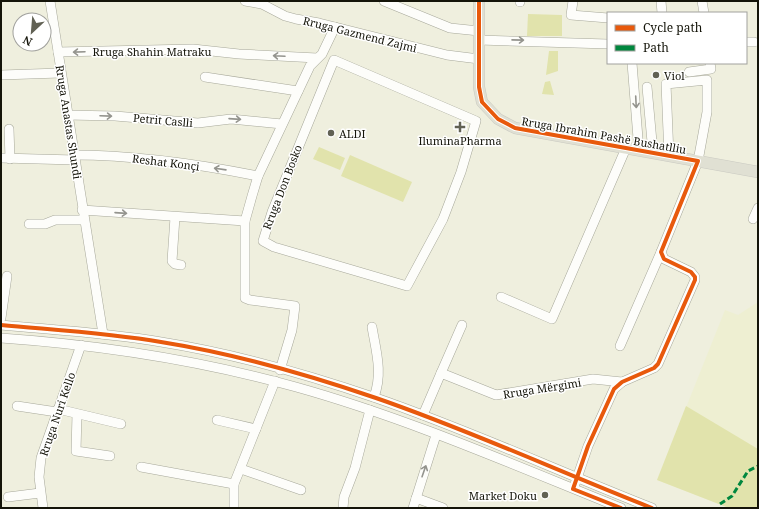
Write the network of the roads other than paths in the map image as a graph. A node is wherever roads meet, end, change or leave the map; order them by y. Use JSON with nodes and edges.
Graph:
{"nodes":[{"id":1,"x":50,"y":1,"type":"edge"},
{"id":2,"x":245,"y":1,"type":"edge"},
{"id":3,"x":384,"y":1,"type":"edge"},
{"id":4,"x":479,"y":1,"type":"edge"},
{"id":5,"x":573,"y":1,"type":"edge"},
{"id":6,"x":661,"y":1,"type":"edge"},
{"id":7,"x":702,"y":1,"type":"edge"},
{"id":8,"x":662,"y":12,"type":"edge"},
{"id":9,"x":704,"y":12,"type":"edge"},
{"id":10,"x":607,"y":18,"type":"edge"},
{"id":11,"x":335,"y":27,"type":"junction"},
{"id":12,"x":479,"y":36,"type":"junction"},
{"id":13,"x":607,"y":44,"type":"edge"},
{"id":14,"x":58,"y":52,"type":"junction"},
{"id":15,"x":318,"y":58,"type":"junction"},
{"id":16,"x":479,"y":59,"type":"junction"},
{"id":17,"x":632,"y":64,"type":"edge"},
{"id":18,"x":710,"y":64,"type":"edge"},
{"id":19,"x":689,"y":72,"type":"dead end"},
{"id":20,"x":60,"y":73,"type":"junction"},
{"id":21,"x":1,"y":75,"type":"edge"},
{"id":22,"x":204,"y":77,"type":"dead end"},
{"id":23,"x":648,"y":87,"type":"dead end"},
{"id":24,"x":298,"y":91,"type":"junction"},
{"id":25,"x":489,"y":111,"type":"junction"},
{"id":26,"x":67,"y":115,"type":"junction"},
{"id":27,"x":476,"y":121,"type":"junction"},
{"id":28,"x":282,"y":124,"type":"junction"},
{"id":29,"x":9,"y":129,"type":"dead end"},
{"id":30,"x":626,"y":148,"type":"junction"},
{"id":31,"x":639,"y":151,"type":"junction"},
{"id":32,"x":653,"y":153,"type":"junction"},
{"id":33,"x":669,"y":156,"type":"junction"},
{"id":34,"x":74,"y":157,"type":"junction"},
{"id":35,"x":6,"y":158,"type":"edge"},
{"id":36,"x":698,"y":161,"type":"junction"},
{"id":37,"x":758,"y":172,"type":"edge"},
{"id":38,"x":258,"y":176,"type":"junction"},
{"id":39,"x":758,"y":208,"type":"edge"},
{"id":40,"x":82,"y":210,"type":"junction"},
{"id":41,"x":175,"y":217,"type":"junction"},
{"id":42,"x":753,"y":219,"type":"dead end"},
{"id":43,"x":84,"y":220,"type":"junction"},
{"id":44,"x":245,"y":221,"type":"junction"},
{"id":45,"x":30,"y":224,"type":"dead end"},
{"id":46,"x":661,"y":252,"type":"junction"},
{"id":47,"x":181,"y":265,"type":"dead end"},
{"id":48,"x":8,"y":276,"type":"dead end"},
{"id":49,"x":501,"y":297,"type":"dead end"},
{"id":50,"x":1,"y":318,"type":"edge"},
{"id":51,"x":1,"y":325,"type":"edge"},
{"id":52,"x":462,"y":325,"type":"dead end"},
{"id":53,"x":372,"y":327,"type":"dead end"},
{"id":54,"x":103,"y":334,"type":"junction"},
{"id":55,"x":1,"y":338,"type":"edge"},
{"id":56,"x":81,"y":345,"type":"junction"},
{"id":57,"x":620,"y":346,"type":"dead end"},
{"id":58,"x":280,"y":370,"type":"junction"},
{"id":59,"x":441,"y":373,"type":"junction"},
{"id":60,"x":275,"y":381,"type":"junction"},
{"id":61,"x":622,"y":382,"type":"junction"},
{"id":62,"x":374,"y":398,"type":"junction"},
{"id":63,"x":17,"y":406,"type":"dead end"},
{"id":64,"x":370,"y":410,"type":"junction"},
{"id":65,"x":58,"y":411,"type":"junction"},
{"id":66,"x":77,"y":414,"type":"junction"},
{"id":67,"x":423,"y":416,"type":"junction"},
{"id":68,"x":217,"y":420,"type":"dead end"},
{"id":69,"x":121,"y":424,"type":"dead end"},
{"id":70,"x":256,"y":429,"type":"junction"},
{"id":71,"x":436,"y":435,"type":"junction"},
{"id":72,"x":110,"y":456,"type":"dead end"},
{"id":73,"x":141,"y":467,"type":"dead end"},
{"id":74,"x":241,"y":469,"type":"junction"},
{"id":75,"x":577,"y":478,"type":"junction"},
{"id":76,"x":234,"y":484,"type":"junction"},
{"id":77,"x":573,"y":489,"type":"junction"},
{"id":78,"x":301,"y":490,"type":"dead end"},
{"id":79,"x":40,"y":494,"type":"junction"},
{"id":80,"x":8,"y":497,"type":"dead end"},
{"id":81,"x":416,"y":498,"type":"junction"},
{"id":82,"x":43,"y":508,"type":"edge"},
{"id":83,"x":234,"y":508,"type":"edge"},
{"id":84,"x":343,"y":508,"type":"edge"},
{"id":85,"x":413,"y":508,"type":"edge"},
{"id":86,"x":443,"y":508,"type":"edge"},
{"id":87,"x":621,"y":508,"type":"edge"},
{"id":88,"x":652,"y":508,"type":"edge"}],
"edges":[{"from":1,"to":14,"type":"street","name":"Rruga Anastas Shundi"},
{"from":2,"to":11,"type":"street","name":"Rruga Gazmend Zajmi"},
{"from":3,"to":12,"type":"street"},
{"from":4,"to":12,"type":"main road"},
{"from":5,"to":10,"type":"street"},
{"from":6,"to":8,"type":"street"},
{"from":7,"to":9,"type":"street"},
{"from":11,"to":15,"type":"street"},
{"from":11,"to":16,"type":"street","name":"Rruga Gazmend Zajmi"},
{"from":12,"to":13,"type":"street","one_way":true},
{"from":12,"to":16,"type":"main road"},
{"from":15,"to":14,"type":"street","name":"Rruga Shahin Matraku","one_way":true},
{"from":14,"to":20,"type":"street","name":"Rruga Anastas Shundi"},
{"from":15,"to":24,"type":"street"},
{"from":16,"to":25,"type":"main road"},
{"from":17,"to":31,"type":"street","one_way":true},
{"from":18,"to":19,"type":"street"},
{"from":20,"to":21,"type":"street"},
{"from":20,"to":26,"type":"street","name":"Rruga Anastas Shundi"},
{"from":22,"to":24,"type":"street"},
{"from":23,"to":32,"type":"street","name":"Rruga Ibrahim Pashë Bushatlliu"},
{"from":24,"to":28,"type":"street"},
{"from":25,"to":27,"type":"street"},
{"from":25,"to":30,"type":"main road","name":"Rruga Ibrahim Pashë Bushatlliu"},
{"from":26,"to":28,"type":"street","name":"Petrit Caslli","one_way":true},
{"from":26,"to":34,"type":"street","name":"Rruga Anastas Shundi"},
{"from":27,"to":27,"type":"street","name":"Rruga Don Bosko"},
{"from":28,"to":38,"type":"street"},
{"from":29,"to":35,"type":"street"},
{"from":30,"to":31,"type":"main road","name":"Rruga Ibrahim Pashë Bushatlliu"},
{"from":30,"to":49,"type":"street"},
{"from":31,"to":32,"type":"main road","name":"Rruga Ibrahim Pashë Bushatlliu"},
{"from":32,"to":33,"type":"main road","name":"Rruga Ibrahim Pashë Bushatlliu"},
{"from":33,"to":36,"type":"main road","name":"Rruga Ibrahim Pashë Bushatlliu"},
{"from":33,"to":36,"type":"street","name":"Rruga Ibrahim Pashë Bushatlliu"},
{"from":34,"to":35,"type":"street","name":"Reshat Konçi"},
{"from":38,"to":34,"type":"street","name":"Reshat Konçi","one_way":true},
{"from":34,"to":40,"type":"street","name":"Rruga Anastas Shundi"},
{"from":36,"to":37,"type":"main road","name":"Rruga Ibrahim Pashë Bushatlliu"},
{"from":36,"to":46,"type":"street"},
{"from":38,"to":44,"type":"street"},
{"from":39,"to":42,"type":"street"},
{"from":40,"to":41,"type":"street","one_way":true},
{"from":40,"to":43,"type":"street","name":"Rruga Anastas Shundi"},
{"from":41,"to":44,"type":"street"},
{"from":41,"to":47,"type":"street"},
{"from":43,"to":45,"type":"street"},
{"from":43,"to":54,"type":"street","name":"Rruga Anastas Shundi"},
{"from":44,"to":58,"type":"street"},
{"from":46,"to":57,"type":"street"},
{"from":46,"to":61,"type":"street"},
{"from":48,"to":50,"type":"street"},
{"from":51,"to":54,"type":"street"},
{"from":52,"to":59,"type":"street"},
{"from":53,"to":62,"type":"street"},
{"from":54,"to":58,"type":"street"},
{"from":55,"to":56,"type":"street"},
{"from":56,"to":60,"type":"street"},
{"from":56,"to":65,"type":"street","name":"Rruga Nuri Kello"},
{"from":58,"to":62,"type":"street"},
{"from":59,"to":61,"type":"street","name":"Rruga Mërgimi"},
{"from":59,"to":67,"type":"street"},
{"from":60,"to":64,"type":"street"},
{"from":60,"to":70,"type":"street"},
{"from":61,"to":75,"type":"street"},
{"from":62,"to":67,"type":"street"},
{"from":63,"to":65,"type":"street"},
{"from":64,"to":71,"type":"street"},
{"from":64,"to":84,"type":"street"},
{"from":65,"to":66,"type":"street"},
{"from":65,"to":79,"type":"street","name":"Rruga Nuri Kello"},
{"from":66,"to":69,"type":"street"},
{"from":66,"to":72,"type":"street"},
{"from":67,"to":75,"type":"street"},
{"from":68,"to":70,"type":"street"},
{"from":70,"to":74,"type":"street"},
{"from":71,"to":77,"type":"street"},
{"from":81,"to":71,"type":"street","one_way":true},
{"from":73,"to":76,"type":"street"},
{"from":74,"to":76,"type":"street"},
{"from":74,"to":78,"type":"street"},
{"from":75,"to":77,"type":"street"},
{"from":75,"to":88,"type":"street"},
{"from":76,"to":83,"type":"street"},
{"from":77,"to":87,"type":"street"},
{"from":79,"to":80,"type":"street"},
{"from":79,"to":82,"type":"street","name":"Rruga Nuri Kello"},
{"from":81,"to":85,"type":"street"},
{"from":81,"to":86,"type":"street"}]}
